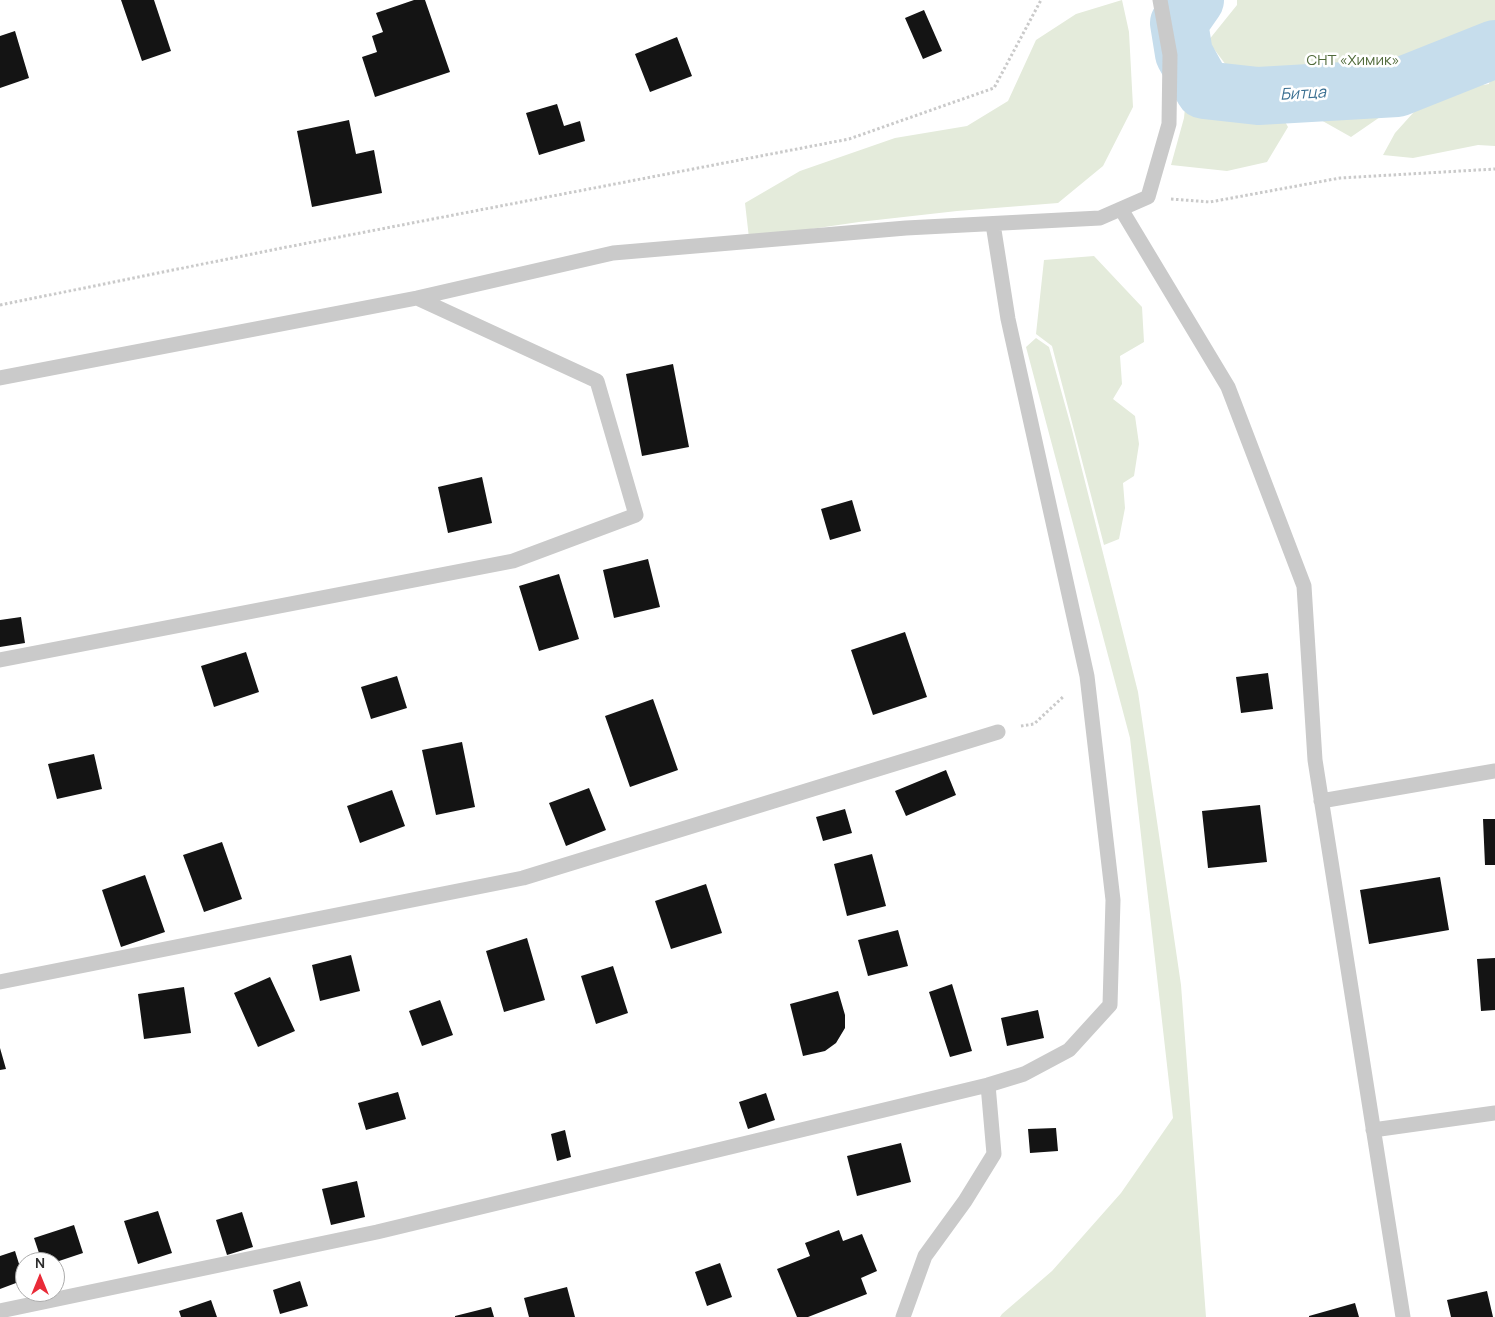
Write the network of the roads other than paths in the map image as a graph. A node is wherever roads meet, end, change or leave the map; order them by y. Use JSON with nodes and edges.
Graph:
{"nodes":[{"id":1,"x":1160,"y":0,"type":"edge"},
{"id":2,"x":1121,"y":209,"type":"junction"},
{"id":3,"x":993,"y":224,"type":"junction"},
{"id":4,"x":417,"y":298,"type":"junction"},
{"id":5,"x":0,"y":378,"type":"edge"},
{"id":6,"x":0,"y":660,"type":"edge"},
{"id":7,"x":998,"y":732,"type":"road end"},
{"id":8,"x":1495,"y":771,"type":"edge"},
{"id":9,"x":1321,"y":801,"type":"junction"},
{"id":10,"x":0,"y":982,"type":"edge"},
{"id":11,"x":988,"y":1086,"type":"junction"},
{"id":12,"x":1495,"y":1113,"type":"edge"},
{"id":13,"x":1373,"y":1130,"type":"junction"},
{"id":14,"x":0,"y":1311,"type":"edge"},
{"id":15,"x":903,"y":1317,"type":"edge"},
{"id":16,"x":1403,"y":1317,"type":"edge"}],
"edges":[{"from":1,"to":2,"type":"lane"},
{"from":2,"to":3,"type":"lane"},
{"from":2,"to":9,"type":"lane"},
{"from":3,"to":4,"type":"lane"},
{"from":3,"to":11,"type":"lane"},
{"from":4,"to":5,"type":"lane"},
{"from":4,"to":6,"type":"lane"},
{"from":7,"to":10,"type":"lane"},
{"from":8,"to":9,"type":"lane"},
{"from":9,"to":13,"type":"lane"},
{"from":11,"to":14,"type":"lane"},
{"from":11,"to":15,"type":"lane"},
{"from":12,"to":13,"type":"lane"},
{"from":13,"to":16,"type":"lane"}]}
